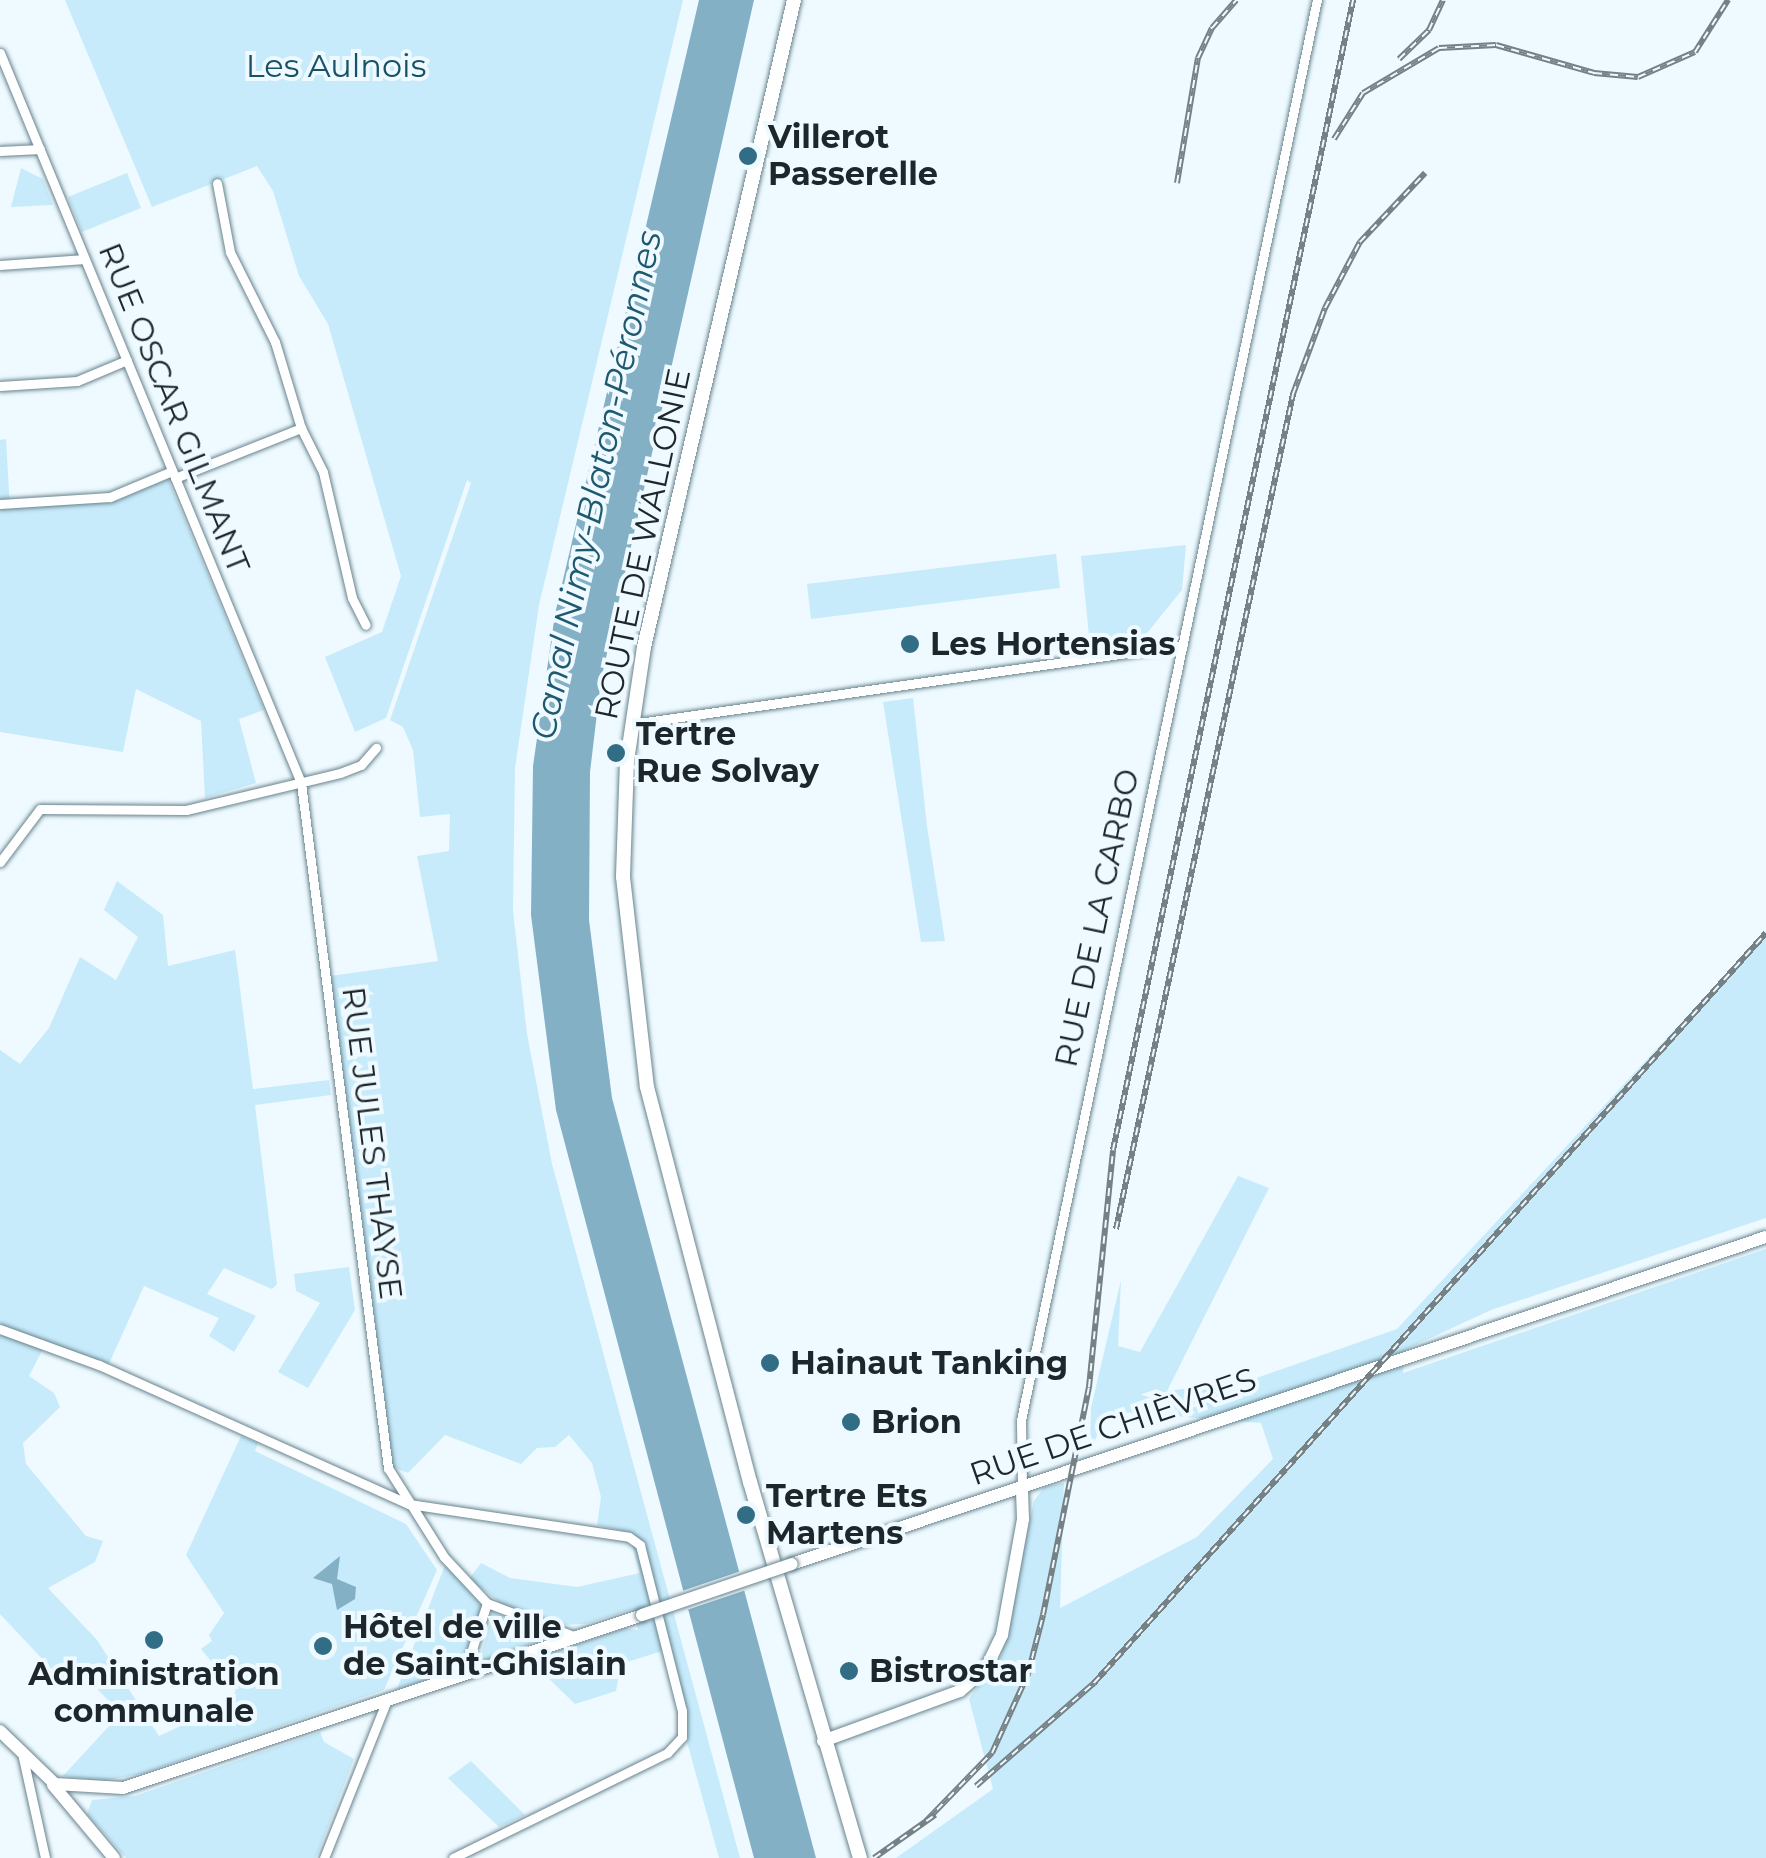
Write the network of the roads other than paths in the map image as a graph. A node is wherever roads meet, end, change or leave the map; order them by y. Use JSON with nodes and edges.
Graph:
{"nodes":[{"id":1,"x":794,"y":0,"type":"edge"},
{"id":2,"x":1317,"y":0,"type":"edge"},
{"id":3,"x":0,"y":53,"type":"edge"},
{"id":4,"x":40,"y":149,"type":"junction"},
{"id":5,"x":0,"y":151,"type":"edge"},
{"id":6,"x":217,"y":183,"type":"dead end"},
{"id":7,"x":85,"y":260,"type":"junction"},
{"id":8,"x":0,"y":265,"type":"edge"},
{"id":9,"x":126,"y":360,"type":"junction"},
{"id":10,"x":0,"y":386,"type":"edge"},
{"id":11,"x":301,"y":428,"type":"junction"},
{"id":12,"x":174,"y":474,"type":"junction"},
{"id":13,"x":0,"y":504,"type":"edge"},
{"id":14,"x":366,"y":625,"type":"dead end"},
{"id":15,"x":1182,"y":645,"type":"junction"},
{"id":16,"x":632,"y":724,"type":"junction"},
{"id":17,"x":376,"y":748,"type":"dead end"},
{"id":18,"x":301,"y":782,"type":"junction"},
{"id":19,"x":0,"y":862,"type":"edge"},
{"id":20,"x":1766,"y":1237,"type":"edge"},
{"id":21,"x":0,"y":1328,"type":"edge"},
{"id":22,"x":1022,"y":1487,"type":"junction"},
{"id":23,"x":409,"y":1504,"type":"junction"},
{"id":24,"x":487,"y":1604,"type":"junction"},
{"id":25,"x":576,"y":1636,"type":"junction"},
{"id":26,"x":464,"y":1674,"type":"junction"},
{"id":27,"x":387,"y":1700,"type":"junction"},
{"id":28,"x":0,"y":1731,"type":"edge"},
{"id":29,"x":822,"y":1741,"type":"junction"},
{"id":30,"x":22,"y":1752,"type":"junction"},
{"id":31,"x":47,"y":1778,"type":"junction"},
{"id":32,"x":78,"y":1790,"type":"junction"},
{"id":33,"x":28,"y":1794,"type":"junction"},
{"id":34,"x":80,"y":1818,"type":"junction"},
{"id":35,"x":45,"y":1858,"type":"edge"},
{"id":36,"x":114,"y":1858,"type":"edge"},
{"id":37,"x":324,"y":1858,"type":"edge"},
{"id":38,"x":452,"y":1858,"type":"edge"},
{"id":39,"x":860,"y":1858,"type":"edge"}],
"edges":[{"from":1,"to":16,"type":"main road","name":"ROUTE DE WALLONIE"},
{"from":2,"to":15,"type":"street","name":"RUE DE LA CARBO"},
{"from":3,"to":4,"type":"street","name":"RUE OSCAR GILMANT"},
{"from":4,"to":5,"type":"street"},
{"from":4,"to":7,"type":"street","name":"RUE OSCAR GILMANT"},
{"from":6,"to":11,"type":"street"},
{"from":7,"to":8,"type":"street"},
{"from":7,"to":9,"type":"street","name":"RUE OSCAR GILMANT"},
{"from":9,"to":10,"type":"street"},
{"from":9,"to":12,"type":"street","name":"RUE OSCAR GILMANT"},
{"from":11,"to":12,"type":"street"},
{"from":11,"to":14,"type":"street"},
{"from":12,"to":13,"type":"street"},
{"from":12,"to":18,"type":"street","name":"RUE OSCAR GILMANT"},
{"from":15,"to":16,"type":"street"},
{"from":15,"to":22,"type":"street","name":"RUE DE LA CARBO"},
{"from":16,"to":29,"type":"main road","name":"ROUTE DE WALLONIE"},
{"from":17,"to":18,"type":"street"},
{"from":18,"to":19,"type":"street"},
{"from":18,"to":23,"type":"street","name":"RUE JULES THAYSE"},
{"from":20,"to":22,"type":"main road","name":"RUE DE CHIÈVRES"},
{"from":21,"to":23,"type":"street"},
{"from":22,"to":25,"type":"main road","name":"RUE DE CHIÈVRES","bridge":true},
{"from":22,"to":29,"type":"main road","name":"RUE DE LA CARBO"},
{"from":23,"to":24,"type":"street","name":"RUE JULES THAYSE"},
{"from":23,"to":38,"type":"street"},
{"from":24,"to":25,"type":"street"},
{"from":24,"to":26,"type":"street"},
{"from":25,"to":26,"type":"main road","name":"RUE DE CHIÈVRES"},
{"from":26,"to":27,"type":"main road","name":"RUE DE CHIÈVRES"},
{"from":27,"to":32,"type":"main road","name":"RUE DE CHIÈVRES"},
{"from":27,"to":37,"type":"street"},
{"from":28,"to":30,"type":"main road"},
{"from":29,"to":39,"type":"main road","name":"ROUTE DE WALLONIE"},
{"from":30,"to":31,"type":"main road"},
{"from":30,"to":33,"type":"street"},
{"from":31,"to":32,"type":"main road"},
{"from":31,"to":33,"type":"street"},
{"from":31,"to":34,"type":"main road"},
{"from":32,"to":34,"type":"main road"},
{"from":33,"to":35,"type":"street"},
{"from":34,"to":36,"type":"main road"}]}
